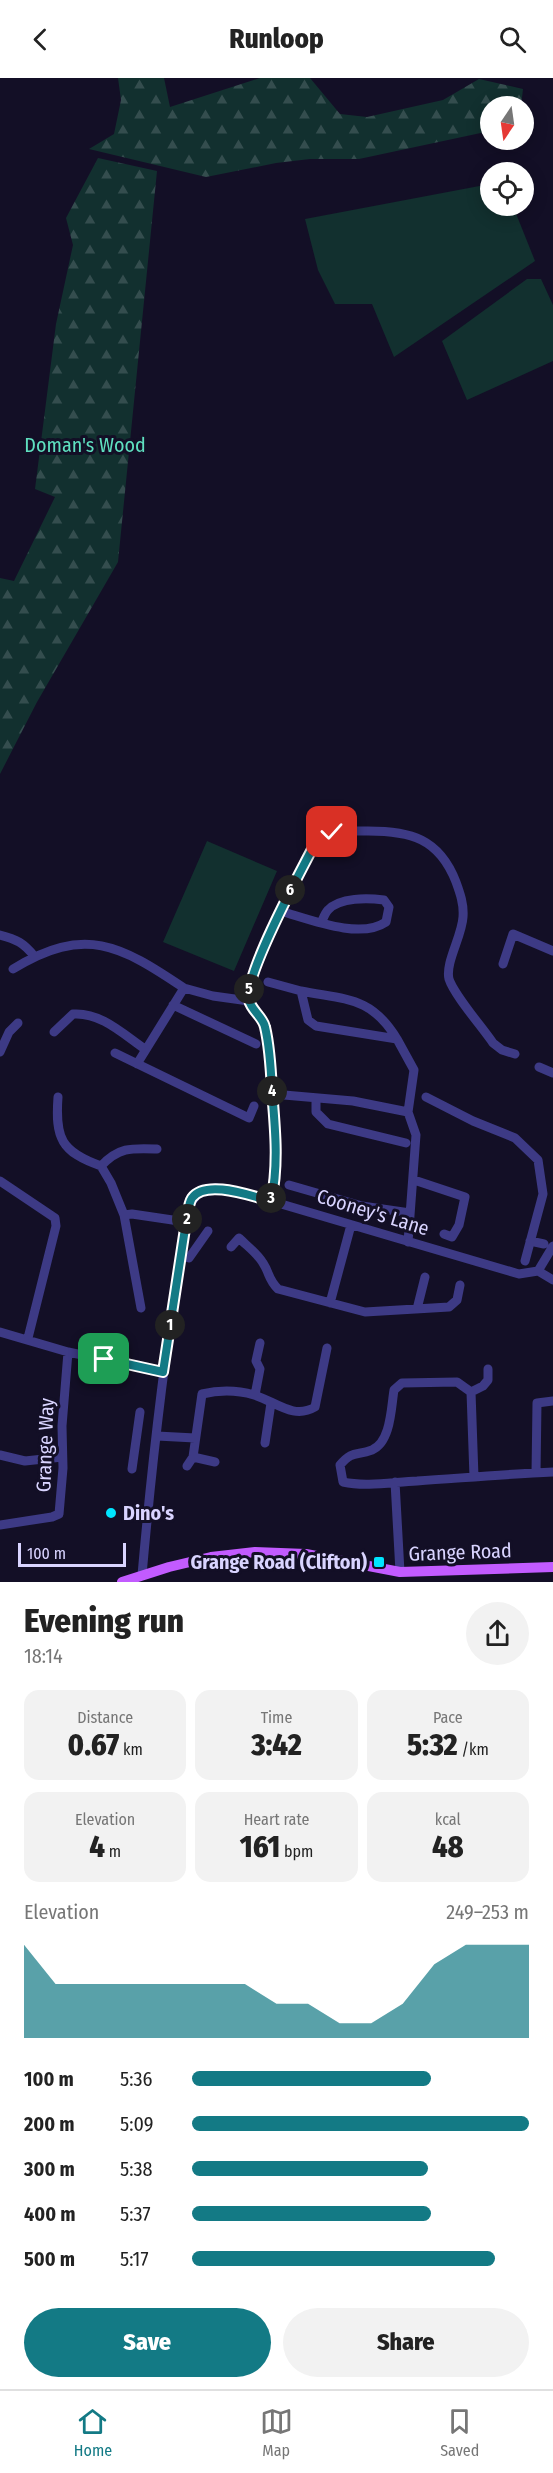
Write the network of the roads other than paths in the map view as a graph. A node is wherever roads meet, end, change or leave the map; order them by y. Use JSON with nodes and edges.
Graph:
{"nodes":[{"id":1,"x":280,"y":911,"type":"junction"},
{"id":2,"x":321,"y":923,"type":"junction"},
{"id":3,"x":0,"y":935,"type":"edge"},
{"id":4,"x":553,"y":951,"type":"edge"},
{"id":5,"x":34,"y":956,"type":"junction"},
{"id":6,"x":503,"y":964,"type":"dead end"},
{"id":7,"x":14,"y":969,"type":"dead end"},
{"id":8,"x":268,"y":982,"type":"dead end"},
{"id":9,"x":184,"y":988,"type":"junction"},
{"id":10,"x":301,"y":991,"type":"junction"},
{"id":11,"x":249,"y":1001,"type":"junction"},
{"id":12,"x":173,"y":1005,"type":"junction"},
{"id":13,"x":18,"y":1023,"type":"dead end"},
{"id":14,"x":54,"y":1032,"type":"dead end"},
{"id":15,"x":397,"y":1039,"type":"junction"},
{"id":16,"x":256,"y":1044,"type":"dead end"},
{"id":17,"x":145,"y":1049,"type":"junction"},
{"id":18,"x":0,"y":1052,"type":"edge"},
{"id":19,"x":116,"y":1053,"type":"dead end"},
{"id":20,"x":515,"y":1054,"type":"dead end"},
{"id":21,"x":137,"y":1064,"type":"junction"},
{"id":22,"x":539,"y":1067,"type":"dead end"},
{"id":23,"x":553,"y":1073,"type":"edge"},
{"id":24,"x":284,"y":1095,"type":"dead end"},
{"id":25,"x":58,"y":1097,"type":"dead end"},
{"id":26,"x":426,"y":1097,"type":"dead end"},
{"id":27,"x":316,"y":1098,"type":"junction"},
{"id":28,"x":254,"y":1106,"type":"dead end"},
{"id":29,"x":408,"y":1112,"type":"junction"},
{"id":30,"x":406,"y":1143,"type":"dead end"},
{"id":31,"x":157,"y":1149,"type":"dead end"},
{"id":32,"x":100,"y":1166,"type":"junction"},
{"id":33,"x":414,"y":1180,"type":"junction"},
{"id":34,"x":0,"y":1181,"type":"edge"},
{"id":35,"x":289,"y":1185,"type":"dead end"},
{"id":36,"x":543,"y":1194,"type":"junction"},
{"id":37,"x":553,"y":1198,"type":"edge"},
{"id":38,"x":271,"y":1201,"type":"junction"},
{"id":39,"x":410,"y":1213,"type":"junction"},
{"id":40,"x":124,"y":1215,"type":"junction"},
{"id":41,"x":186,"y":1222,"type":"junction"},
{"id":42,"x":351,"y":1225,"type":"junction"},
{"id":43,"x":208,"y":1231,"type":"dead end"},
{"id":44,"x":444,"y":1234,"type":"dead end"},
{"id":45,"x":530,"y":1241,"type":"junction"},
{"id":46,"x":408,"y":1242,"type":"junction"},
{"id":47,"x":549,"y":1245,"type":"edge"},
{"id":48,"x":231,"y":1247,"type":"dead end"},
{"id":49,"x":181,"y":1256,"type":"junction"},
{"id":50,"x":525,"y":1261,"type":"dead end"},
{"id":51,"x":538,"y":1271,"type":"junction"},
{"id":52,"x":425,"y":1277,"type":"dead end"},
{"id":53,"x":553,"y":1280,"type":"edge"},
{"id":54,"x":460,"y":1285,"type":"dead end"},
{"id":55,"x":330,"y":1303,"type":"junction"},
{"id":56,"x":141,"y":1308,"type":"dead end"},
{"id":57,"x":417,"y":1309,"type":"junction"},
{"id":58,"x":0,"y":1332,"type":"edge"},
{"id":59,"x":28,"y":1338,"type":"junction"},
{"id":60,"x":260,"y":1343,"type":"dead end"},
{"id":61,"x":327,"y":1348,"type":"dead end"},
{"id":62,"x":68,"y":1352,"type":"junction"},
{"id":63,"x":488,"y":1369,"type":"dead end"},
{"id":64,"x":163,"y":1372,"type":"junction"},
{"id":65,"x":471,"y":1392,"type":"junction"},
{"id":66,"x":255,"y":1395,"type":"junction"},
{"id":67,"x":553,"y":1401,"type":"edge"},
{"id":68,"x":271,"y":1403,"type":"junction"},
{"id":69,"x":140,"y":1412,"type":"dead end"},
{"id":70,"x":157,"y":1436,"type":"junction"},
{"id":71,"x":195,"y":1438,"type":"junction"},
{"id":72,"x":265,"y":1443,"type":"dead end"},
{"id":73,"x":0,"y":1455,"type":"edge"},
{"id":74,"x":62,"y":1457,"type":"junction"},
{"id":75,"x":193,"y":1457,"type":"junction"},
{"id":76,"x":134,"y":1458,"type":"junction"},
{"id":77,"x":155,"y":1461,"type":"junction"},
{"id":78,"x":215,"y":1462,"type":"dead end"},
{"id":79,"x":187,"y":1466,"type":"dead end"},
{"id":80,"x":132,"y":1469,"type":"dead end"},
{"id":81,"x":553,"y":1472,"type":"edge"},
{"id":82,"x":536,"y":1473,"type":"junction"},
{"id":83,"x":474,"y":1477,"type":"junction"},
{"id":84,"x":395,"y":1482,"type":"junction"},
{"id":85,"x":0,"y":1525,"type":"edge"},
{"id":86,"x":553,"y":1567,"type":"edge"},
{"id":87,"x":400,"y":1572,"type":"junction"},
{"id":88,"x":142,"y":1575,"type":"junction"},
{"id":89,"x":122,"y":1582,"type":"edge"}],
"edges":[{"from":1,"to":2,"type":"street"},
{"from":1,"to":11,"type":"street"},
{"from":1,"to":20,"type":"street"},
{"from":2,"to":2,"type":"street"},
{"from":3,"to":5,"type":"street"},
{"from":4,"to":6,"type":"street"},
{"from":5,"to":7,"type":"street"},
{"from":5,"to":9,"type":"street"},
{"from":8,"to":10,"type":"street"},
{"from":9,"to":11,"type":"street"},
{"from":9,"to":12,"type":"street"},
{"from":10,"to":15,"type":"street"},
{"from":10,"to":15,"type":"street"},
{"from":11,"to":38,"type":"street"},
{"from":12,"to":16,"type":"street"},
{"from":12,"to":17,"type":"street"},
{"from":13,"to":18,"type":"street"},
{"from":14,"to":17,"type":"street"},
{"from":15,"to":29,"type":"street"},
{"from":17,"to":21,"type":"street"},
{"from":19,"to":21,"type":"street"},
{"from":21,"to":28,"type":"street"},
{"from":22,"to":23,"type":"street"},
{"from":24,"to":27,"type":"street"},
{"from":25,"to":32,"type":"street"},
{"from":26,"to":36,"type":"street"},
{"from":27,"to":29,"type":"street"},
{"from":27,"to":30,"type":"street"},
{"from":29,"to":33,"type":"street"},
{"from":31,"to":32,"type":"street"},
{"from":32,"to":40,"type":"street"},
{"from":33,"to":39,"type":"street"},
{"from":33,"to":44,"type":"street"},
{"from":34,"to":59,"type":"street"},
{"from":35,"to":39,"type":"street"},
{"from":36,"to":37,"type":"street"},
{"from":36,"to":45,"type":"street"},
{"from":38,"to":41,"type":"street","name":"Cooney's Lane"},
{"from":38,"to":42,"type":"street","name":"Cooney's Lane"},
{"from":39,"to":46,"type":"street"},
{"from":40,"to":41,"type":"street"},
{"from":40,"to":56,"type":"street"},
{"from":41,"to":49,"type":"street","name":"Cooney's Lane"},
{"from":42,"to":46,"type":"street","name":"Cooney's Lane"},
{"from":42,"to":55,"type":"street"},
{"from":43,"to":49,"type":"street"},
{"from":45,"to":47,"type":"street"},
{"from":45,"to":50,"type":"street"},
{"from":46,"to":51,"type":"street","name":"Cooney's Lane"},
{"from":47,"to":51,"type":"street"},
{"from":48,"to":55,"type":"street"},
{"from":49,"to":64,"type":"street","name":"Cooney's Lane"},
{"from":51,"to":53,"type":"street"},
{"from":52,"to":57,"type":"street"},
{"from":54,"to":57,"type":"street"},
{"from":55,"to":57,"type":"street"},
{"from":58,"to":59,"type":"street"},
{"from":59,"to":62,"type":"street"},
{"from":60,"to":66,"type":"street"},
{"from":61,"to":68,"type":"street"},
{"from":62,"to":64,"type":"street"},
{"from":62,"to":74,"type":"street","name":"Grange Way"},
{"from":63,"to":65,"type":"street"},
{"from":64,"to":70,"type":"street","name":"Cooney's Lane"},
{"from":65,"to":83,"type":"street"},
{"from":65,"to":84,"type":"street"},
{"from":66,"to":68,"type":"street"},
{"from":66,"to":71,"type":"street"},
{"from":67,"to":82,"type":"street"},
{"from":68,"to":72,"type":"street"},
{"from":69,"to":76,"type":"street"},
{"from":70,"to":71,"type":"street"},
{"from":70,"to":77,"type":"street","name":"Cooney's Lane"},
{"from":71,"to":75,"type":"street"},
{"from":73,"to":74,"type":"street"},
{"from":74,"to":85,"type":"street","name":"Grange Way"},
{"from":75,"to":78,"type":"street"},
{"from":75,"to":79,"type":"street"},
{"from":76,"to":77,"type":"street"},
{"from":76,"to":80,"type":"street"},
{"from":77,"to":88,"type":"street","name":"Cooney's Lane"},
{"from":81,"to":82,"type":"street"},
{"from":82,"to":83,"type":"street"},
{"from":83,"to":84,"type":"street"},
{"from":84,"to":87,"type":"street"},
{"from":86,"to":87,"type":"main road","name":"Grange Road"},
{"from":87,"to":88,"type":"main road","name":"Grange Road"},
{"from":88,"to":89,"type":"main road","name":"Grange Road"}]}
